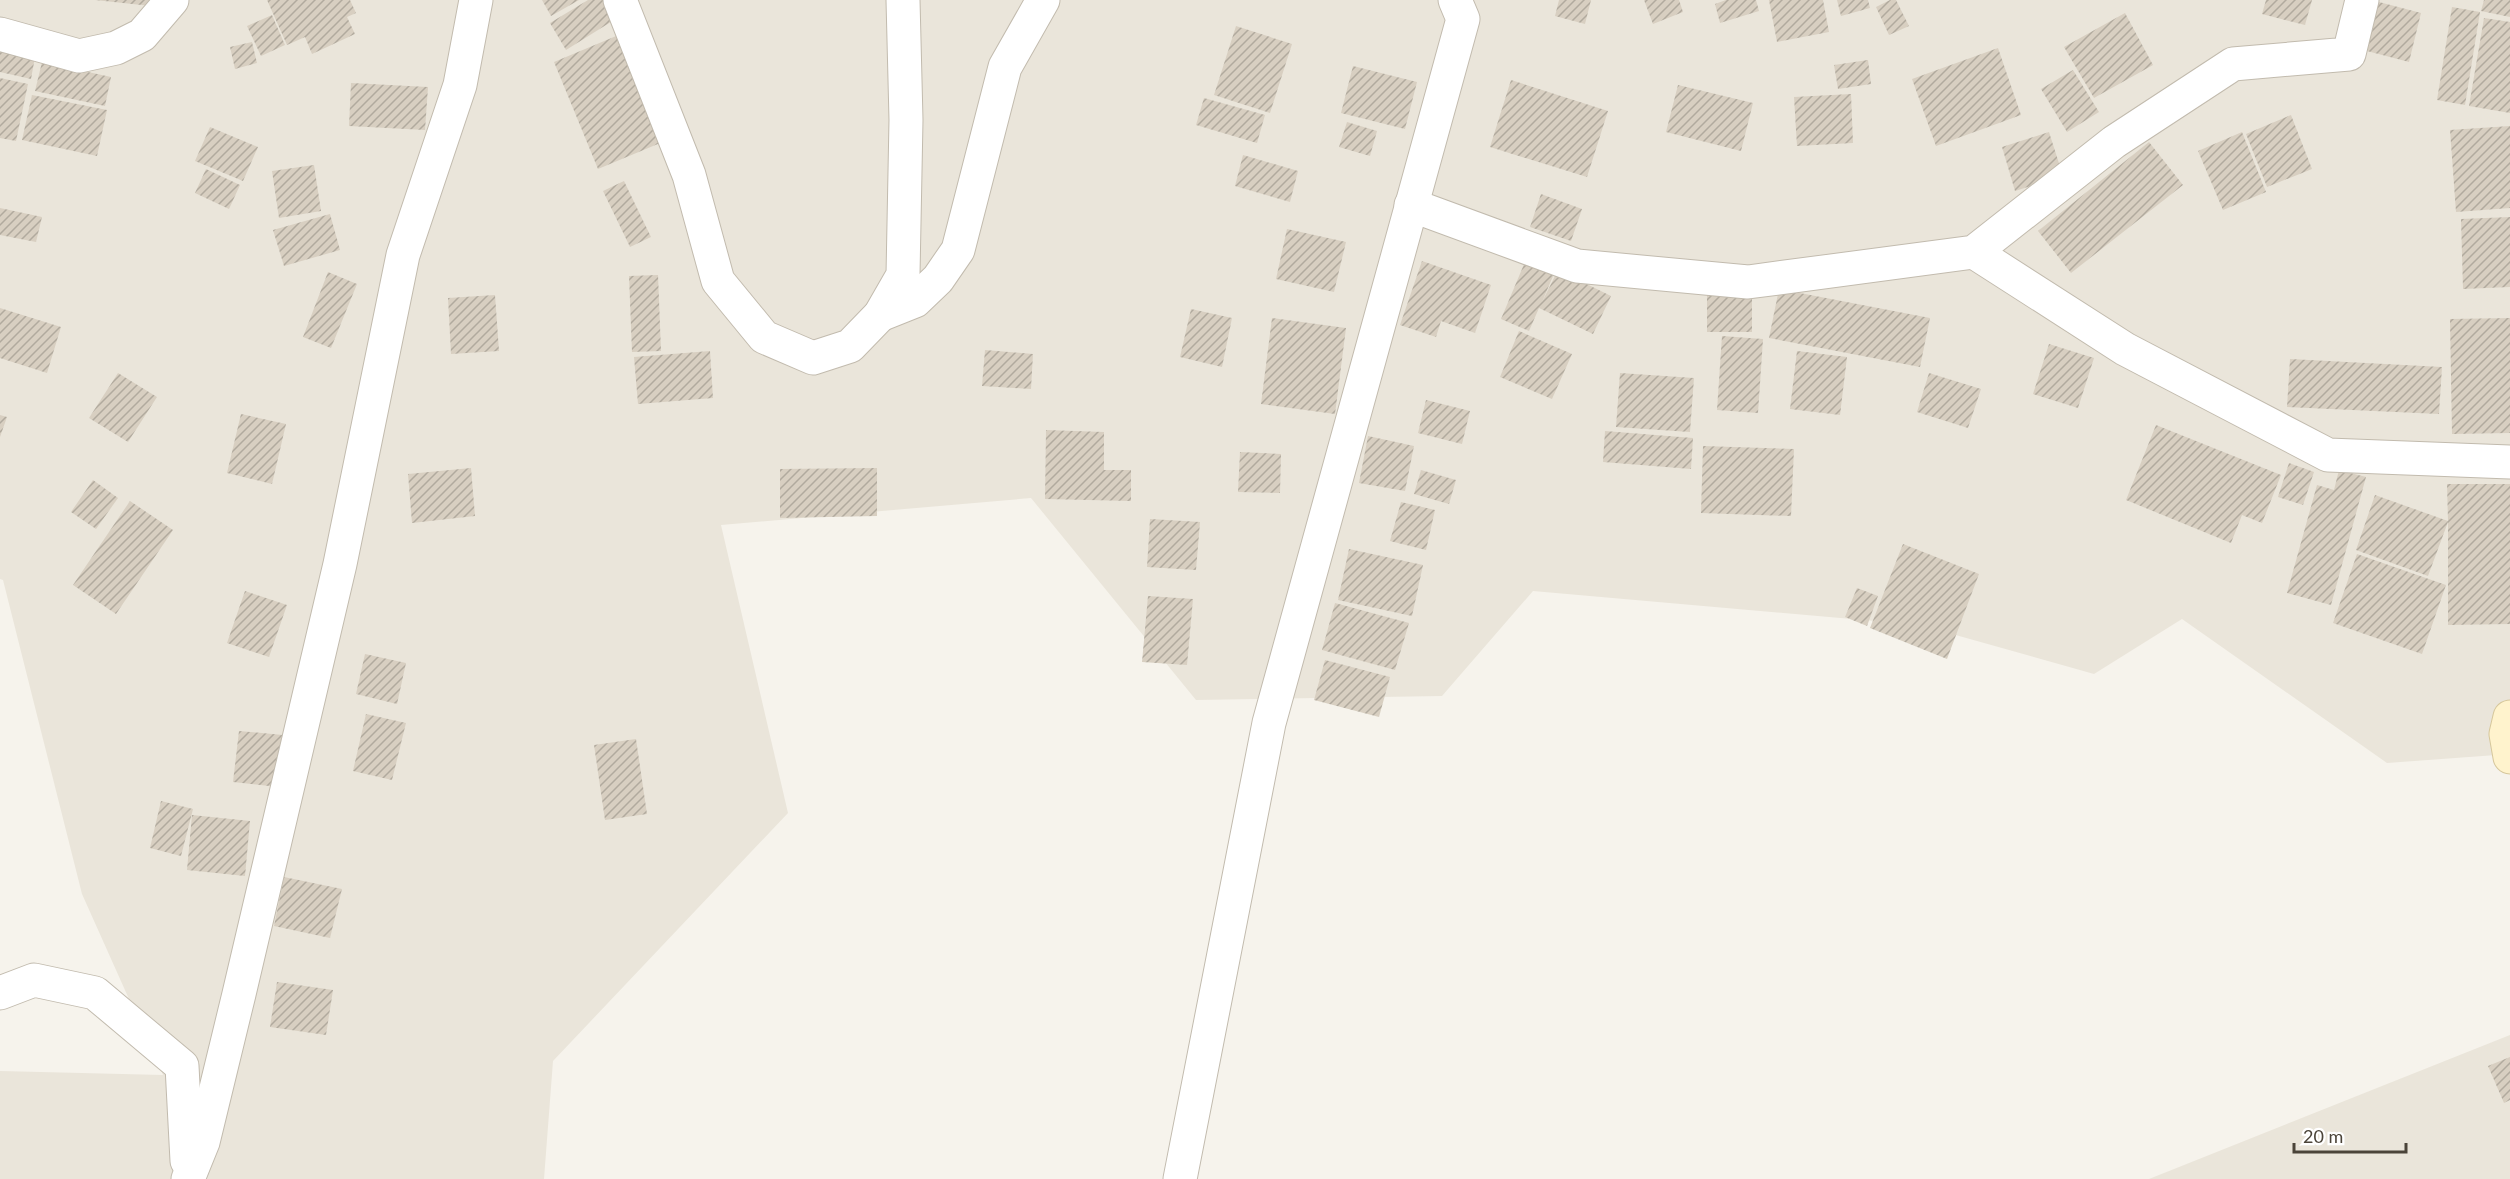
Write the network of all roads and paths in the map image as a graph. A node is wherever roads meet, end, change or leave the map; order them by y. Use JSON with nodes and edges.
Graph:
{"nodes":[{"id":1,"x":172,"y":0,"type":"edge"},
{"id":2,"x":476,"y":0,"type":"edge"},
{"id":3,"x":620,"y":0,"type":"edge"},
{"id":4,"x":903,"y":0,"type":"edge"},
{"id":5,"x":1043,"y":0,"type":"edge"},
{"id":6,"x":1455,"y":0,"type":"edge"},
{"id":7,"x":2362,"y":0,"type":"edge"},
{"id":8,"x":0,"y":34,"type":"edge"},
{"id":9,"x":1411,"y":205,"type":"junction"},
{"id":10,"x":1974,"y":252,"type":"junction"},
{"id":11,"x":880,"y":315,"type":"junction"},
{"id":12,"x":2510,"y":462,"type":"edge"},
{"id":13,"x":2510,"y":717,"type":"edge"},
{"id":14,"x":2510,"y":758,"type":"edge"},
{"id":15,"x":0,"y":993,"type":"edge"},
{"id":16,"x":188,"y":1179,"type":"edge"},
{"id":17,"x":1179,"y":1179,"type":"edge"}],
"edges":[{"from":1,"to":8,"type":"street"},
{"from":2,"to":16,"type":"street"},
{"from":3,"to":11,"type":"street"},
{"from":4,"to":11,"type":"street"},
{"from":5,"to":11,"type":"street"},
{"from":6,"to":9,"type":"street"},
{"from":7,"to":10,"type":"street"},
{"from":9,"to":10,"type":"street"},
{"from":9,"to":17,"type":"street"},
{"from":10,"to":12,"type":"street"},
{"from":13,"to":14,"type":"street"},
{"from":15,"to":16,"type":"street"}]}
